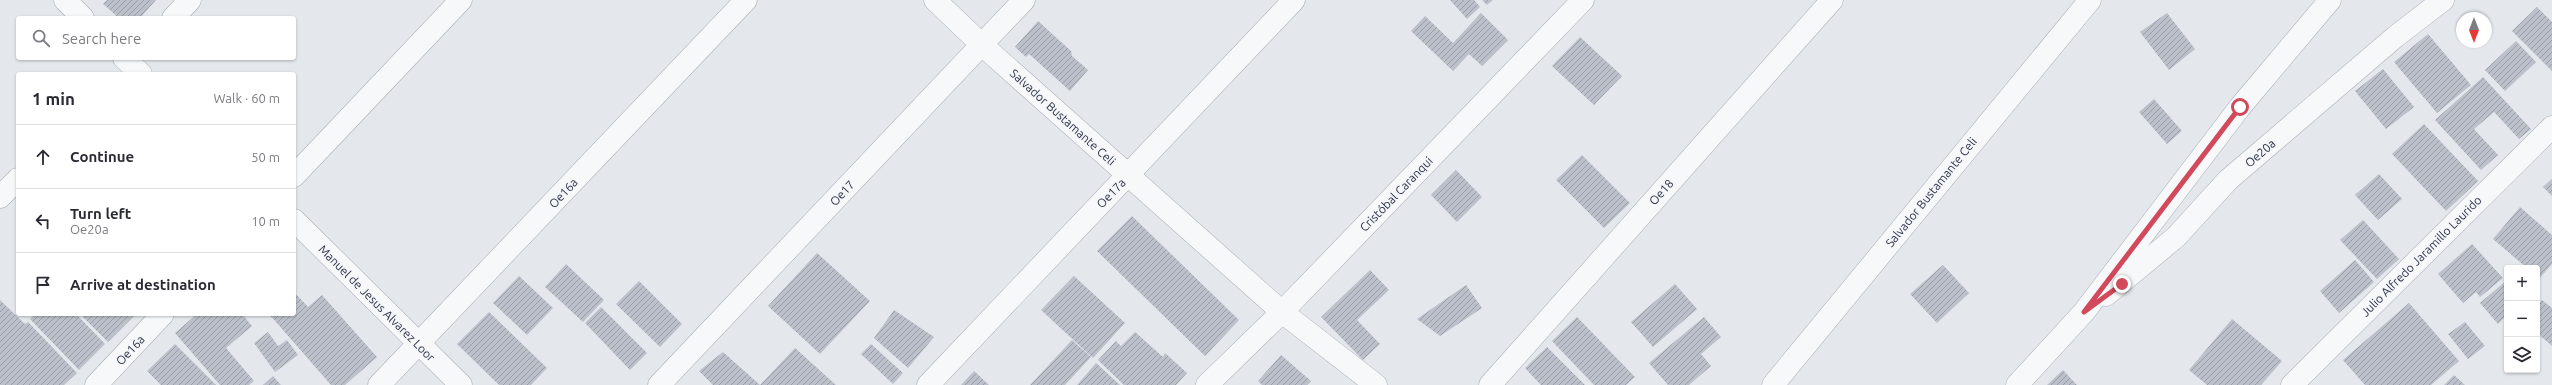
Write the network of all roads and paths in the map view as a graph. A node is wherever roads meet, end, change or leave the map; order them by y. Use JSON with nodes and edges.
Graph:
{"nodes":[{"id":1,"x":65,"y":0,"type":"edge"},
{"id":2,"x":190,"y":0,"type":"edge"},
{"id":3,"x":462,"y":0,"type":"edge"},
{"id":4,"x":746,"y":0,"type":"edge"},
{"id":5,"x":935,"y":0,"type":"edge"},
{"id":6,"x":1024,"y":0,"type":"edge"},
{"id":7,"x":1294,"y":0,"type":"edge"},
{"id":8,"x":1583,"y":0,"type":"edge"},
{"id":9,"x":1832,"y":0,"type":"edge"},
{"id":10,"x":2090,"y":0,"type":"edge"},
{"id":11,"x":2330,"y":0,"type":"edge"},
{"id":12,"x":2443,"y":0,"type":"edge"},
{"id":13,"x":81,"y":16,"type":"edge"},
{"id":14,"x":175,"y":16,"type":"edge"},
{"id":15,"x":982,"y":45,"type":"junction"},
{"id":16,"x":2552,"y":128,"type":"edge"},
{"id":17,"x":296,"y":174,"type":"edge"},
{"id":18,"x":1128,"y":176,"type":"junction"},
{"id":19,"x":16,"y":181,"type":"edge"},
{"id":20,"x":0,"y":197,"type":"edge"},
{"id":21,"x":296,"y":222,"type":"edge"},
{"id":22,"x":1282,"y":312,"type":"junction"},
{"id":23,"x":2084,"y":312,"type":"junction"},
{"id":24,"x":161,"y":316,"type":"edge"},
{"id":25,"x":419,"y":345,"type":"junction"},
{"id":26,"x":96,"y":385,"type":"edge"},
{"id":27,"x":379,"y":385,"type":"edge"},
{"id":28,"x":461,"y":385,"type":"edge"},
{"id":29,"x":659,"y":385,"type":"edge"},
{"id":30,"x":928,"y":385,"type":"edge"},
{"id":31,"x":1207,"y":385,"type":"edge"},
{"id":32,"x":1376,"y":385,"type":"edge"},
{"id":33,"x":1490,"y":385,"type":"edge"},
{"id":34,"x":1773,"y":385,"type":"edge"},
{"id":35,"x":2017,"y":385,"type":"edge"},
{"id":36,"x":2292,"y":385,"type":"edge"}],
"edges":[{"from":1,"to":13,"type":"street"},
{"from":2,"to":14,"type":"street"},
{"from":3,"to":17,"type":"street"},
{"from":4,"to":25,"type":"street","name":"Oe16a"},
{"from":5,"to":15,"type":"street","name":"Salvador Bustamante Celi"},
{"from":6,"to":15,"type":"street","name":"Oe17"},
{"from":7,"to":18,"type":"street","name":"Oe17a"},
{"from":8,"to":22,"type":"street","name":"Cristóbal Caranqui"},
{"from":9,"to":33,"type":"street","name":"Oe18"},
{"from":10,"to":34,"type":"street","name":"Salvador Bustamante Celi"},
{"from":11,"to":23,"type":"street"},
{"from":12,"to":23,"type":"street","name":"Oe20a"},
{"from":15,"to":18,"type":"street","name":"Salvador Bustamante Celi"},
{"from":15,"to":29,"type":"street","name":"Oe17"},
{"from":16,"to":36,"type":"street","name":"Julio Alfredo Jaramillo Laurido"},
{"from":18,"to":22,"type":"street","name":"Salvador Bustamante Celi"},
{"from":18,"to":30,"type":"street","name":"Oe17a"},
{"from":19,"to":20,"type":"street"},
{"from":21,"to":25,"type":"street","name":"Manuel de Jesus Alvarez Loor"},
{"from":22,"to":31,"type":"street","name":"Cristóbal Caranqui"},
{"from":22,"to":32,"type":"street","name":"Salvador Bustamante Celi"},
{"from":23,"to":35,"type":"street"},
{"from":24,"to":26,"type":"street","name":"Oe16a"},
{"from":25,"to":27,"type":"street","name":"Oe16a"},
{"from":25,"to":28,"type":"street","name":"Manuel de Jesus Alvarez Loor"}]}
